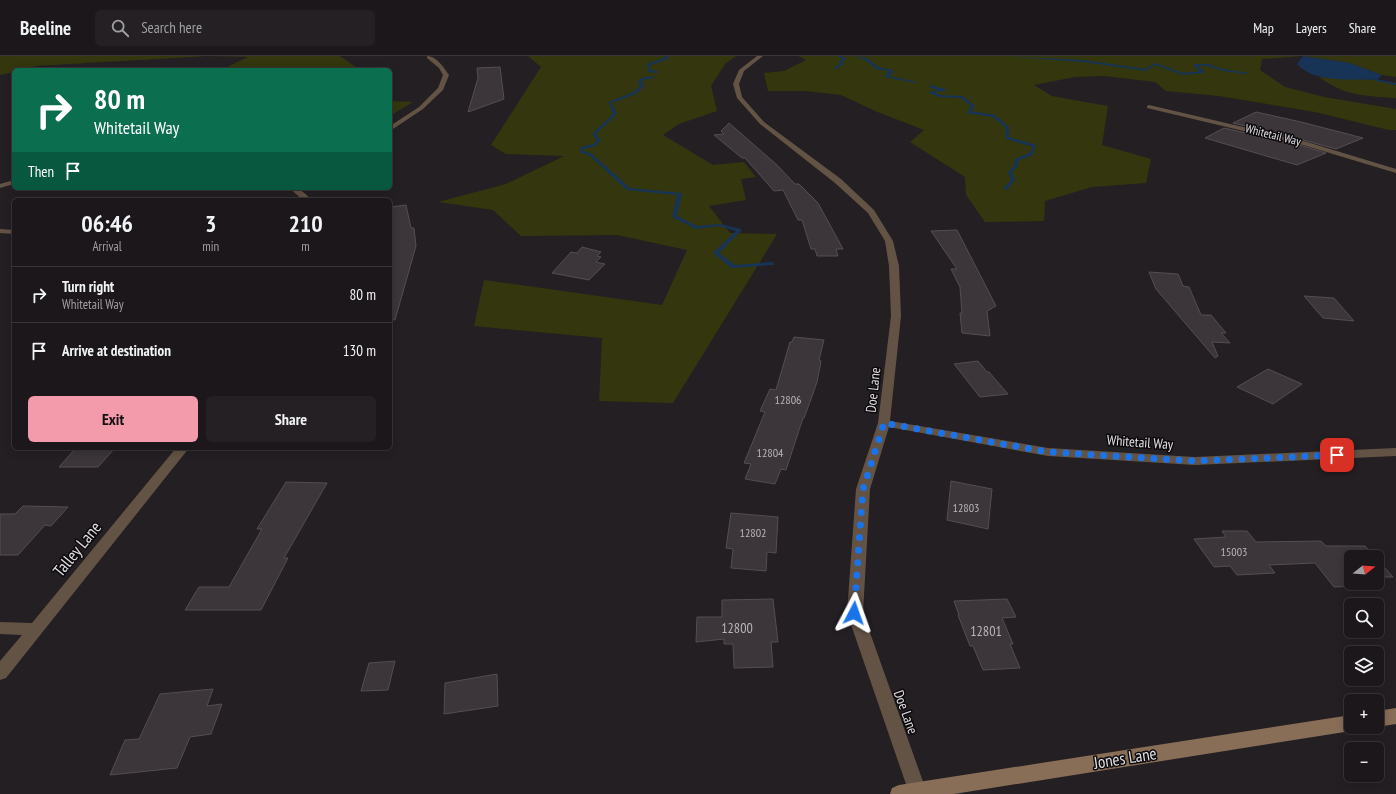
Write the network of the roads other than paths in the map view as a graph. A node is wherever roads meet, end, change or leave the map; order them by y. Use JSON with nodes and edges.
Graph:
{"nodes":[{"id":1,"x":760,"y":56,"type":"edge"},
{"id":2,"x":429,"y":57,"type":"dead end"},
{"id":3,"x":1149,"y":107,"type":"dead end"},
{"id":4,"x":392,"y":128,"type":"edge"},
{"id":5,"x":1396,"y":171,"type":"edge"},
{"id":6,"x":12,"y":183,"type":"edge"},
{"id":7,"x":0,"y":186,"type":"edge"},
{"id":8,"x":296,"y":190,"type":"edge"},
{"id":9,"x":306,"y":198,"type":"edge"},
{"id":10,"x":0,"y":231,"type":"edge"},
{"id":11,"x":12,"y":232,"type":"edge"},
{"id":12,"x":884,"y":423,"type":"junction"},
{"id":13,"x":181,"y":450,"type":"edge"},
{"id":14,"x":1396,"y":452,"type":"edge"},
{"id":15,"x":0,"y":628,"type":"edge"},
{"id":16,"x":35,"y":630,"type":"junction"},
{"id":17,"x":0,"y":673,"type":"edge"},
{"id":18,"x":1396,"y":716,"type":"edge"},
{"id":19,"x":1384,"y":718,"type":"edge"},
{"id":20,"x":1344,"y":724,"type":"edge"},
{"id":21,"x":917,"y":790,"type":"junction"},
{"id":22,"x":899,"y":794,"type":"edge"}],
"edges":[{"from":1,"to":12,"type":"street","name":"Doe Lane"},
{"from":2,"to":4,"type":"street"},
{"from":3,"to":5,"type":"street","name":"Whitetail Way"},
{"from":6,"to":7,"type":"street"},
{"from":8,"to":9,"type":"street"},
{"from":10,"to":11,"type":"lane"},
{"from":12,"to":14,"type":"street","name":"Whitetail Way"},
{"from":12,"to":21,"type":"street","name":"Doe Lane"},
{"from":13,"to":16,"type":"street","name":"Talley Lane"},
{"from":15,"to":16,"type":"street"},
{"from":16,"to":17,"type":"street","name":"Talley Lane"},
{"from":18,"to":19,"type":"street"},
{"from":20,"to":21,"type":"street","name":"Jones Lane"},
{"from":21,"to":22,"type":"street","name":"Jones Lane"}]}
